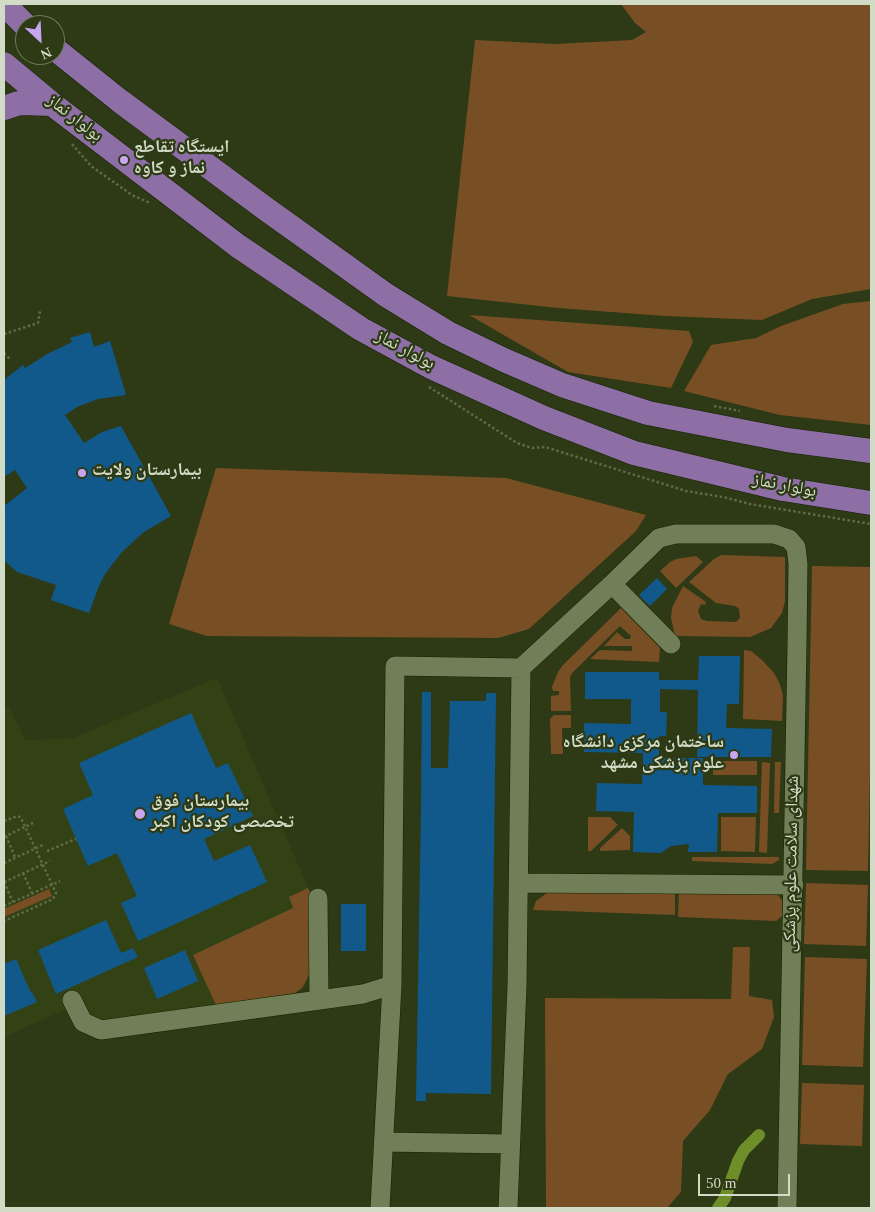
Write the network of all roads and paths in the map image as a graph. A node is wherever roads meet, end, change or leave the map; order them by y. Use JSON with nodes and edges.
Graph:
{"nodes":[{"id":1,"x":4,"y":4,"type":"edge"},
{"id":2,"x":15,"y":15,"type":"edge"},
{"id":3,"x":65,"y":57,"type":"edge"},
{"id":4,"x":4,"y":64,"type":"edge"},
{"id":5,"x":52,"y":104,"type":"junction"},
{"id":6,"x":4,"y":108,"type":"edge"},
{"id":7,"x":40,"y":311,"type":"dead end"},
{"id":8,"x":4,"y":334,"type":"edge"},
{"id":9,"x":4,"y":353,"type":"edge"},
{"id":10,"x":11,"y":360,"type":"dead end"},
{"id":11,"x":705,"y":405,"type":"dead end"},
{"id":12,"x":742,"y":412,"type":"dead end"},
{"id":13,"x":871,"y":451,"type":"edge"},
{"id":14,"x":871,"y":503,"type":"edge"},
{"id":15,"x":612,"y":584,"type":"junction"},
{"id":16,"x":671,"y":644,"type":"dead end"},
{"id":17,"x":521,"y":668,"type":"junction"},
{"id":18,"x":4,"y":821,"type":"edge"},
{"id":19,"x":33,"y":823,"type":"dead end"},
{"id":20,"x":25,"y":827,"type":"junction"},
{"id":21,"x":5,"y":836,"type":"edge"},
{"id":22,"x":76,"y":839,"type":"dead end"},
{"id":23,"x":43,"y":845,"type":"dead end"},
{"id":24,"x":36,"y":848,"type":"junction"},
{"id":25,"x":46,"y":851,"type":"dead end"},
{"id":26,"x":16,"y":858,"type":"junction"},
{"id":27,"x":50,"y":861,"type":"dead end"},
{"id":28,"x":4,"y":863,"type":"edge"},
{"id":29,"x":43,"y":864,"type":"junction"},
{"id":30,"x":23,"y":873,"type":"junction"},
{"id":31,"x":60,"y":881,"type":"dead end"},
{"id":32,"x":4,"y":882,"type":"edge"},
{"id":33,"x":518,"y":882,"type":"junction"},
{"id":34,"x":52,"y":884,"type":"junction"},
{"id":35,"x":794,"y":885,"type":"junction"},
{"id":36,"x":32,"y":893,"type":"junction"},
{"id":37,"x":318,"y":898,"type":"dead end"},
{"id":38,"x":13,"y":902,"type":"junction"},
{"id":39,"x":4,"y":906,"type":"edge"},
{"id":40,"x":4,"y":921,"type":"edge"},
{"id":41,"x":392,"y":985,"type":"junction"},
{"id":42,"x":319,"y":998,"type":"junction"},
{"id":43,"x":72,"y":1000,"type":"dead end"},
{"id":44,"x":384,"y":1142,"type":"junction"},
{"id":45,"x":510,"y":1144,"type":"junction"},
{"id":46,"x":380,"y":1208,"type":"edge"},
{"id":47,"x":508,"y":1208,"type":"edge"},
{"id":48,"x":787,"y":1208,"type":"edge"}],
"edges":[{"from":1,"to":2,"type":"main road"},
{"from":3,"to":13,"type":"main road"},
{"from":4,"to":5,"type":"main road","name":"بولوار نماز"},
{"from":5,"to":6,"type":"main road"},
{"from":5,"to":14,"type":"main road","name":"بولوار نماز"},
{"from":7,"to":8,"type":"path"},
{"from":9,"to":10,"type":"path"},
{"from":11,"to":12,"type":"path"},
{"from":15,"to":16,"type":"lane"},
{"from":15,"to":17,"type":"lane"},
{"from":15,"to":35,"type":"lane","name":"شهدای سلامت علوم پزشکی"},
{"from":17,"to":33,"type":"lane"},
{"from":17,"to":41,"type":"lane"},
{"from":18,"to":20,"type":"path"},
{"from":19,"to":20,"type":"path"},
{"from":20,"to":21,"type":"path"},
{"from":20,"to":24,"type":"path"},
{"from":21,"to":26,"type":"path"},
{"from":22,"to":25,"type":"path"},
{"from":23,"to":24,"type":"path"},
{"from":24,"to":26,"type":"path"},
{"from":24,"to":29,"type":"path"},
{"from":26,"to":28,"type":"path"},
{"from":27,"to":29,"type":"path"},
{"from":29,"to":30,"type":"path"},
{"from":29,"to":34,"type":"path"},
{"from":30,"to":32,"type":"path"},
{"from":30,"to":36,"type":"path"},
{"from":31,"to":34,"type":"path"},
{"from":32,"to":38,"type":"path"},
{"from":33,"to":35,"type":"lane"},
{"from":33,"to":45,"type":"lane"},
{"from":34,"to":36,"type":"path"},
{"from":34,"to":40,"type":"path"},
{"from":35,"to":48,"type":"lane","name":"شهدای سلامت علوم پزشکی"},
{"from":36,"to":38,"type":"path"},
{"from":37,"to":42,"type":"lane"},
{"from":38,"to":39,"type":"path"},
{"from":41,"to":42,"type":"lane"},
{"from":41,"to":44,"type":"lane"},
{"from":42,"to":43,"type":"lane"},
{"from":44,"to":45,"type":"lane"},
{"from":44,"to":46,"type":"lane"},
{"from":45,"to":47,"type":"lane"}]}
